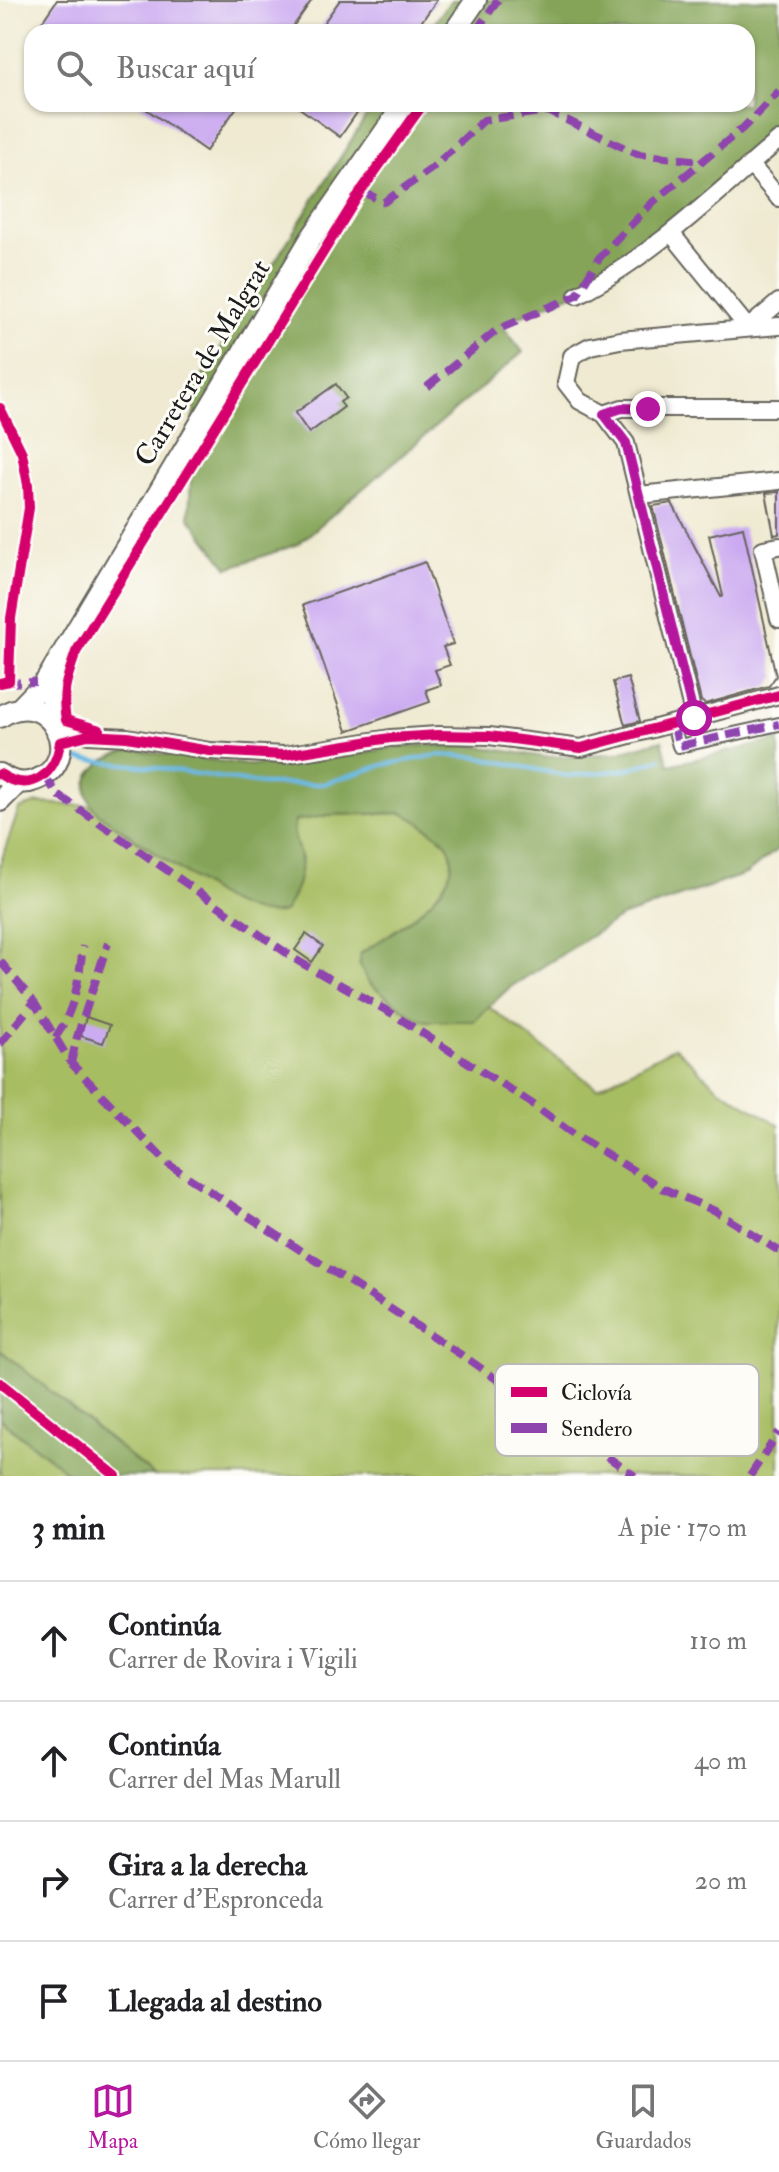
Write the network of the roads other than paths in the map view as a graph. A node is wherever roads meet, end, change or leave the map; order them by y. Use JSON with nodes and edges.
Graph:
{"nodes":[{"id":1,"x":476,"y":0,"type":"edge"},
{"id":2,"x":460,"y":24,"type":"edge"},
{"id":3,"x":398,"y":112,"type":"edge"},
{"id":4,"x":779,"y":140,"type":"edge"},
{"id":5,"x":750,"y":164,"type":"junction"},
{"id":6,"x":779,"y":198,"type":"edge"},
{"id":7,"x":671,"y":233,"type":"junction"},
{"id":8,"x":577,"y":295,"type":"dead end"},
{"id":9,"x":779,"y":302,"type":"edge"},
{"id":10,"x":779,"y":326,"type":"edge"},
{"id":11,"x":748,"y":328,"type":"junction"},
{"id":12,"x":779,"y":408,"type":"edge"},
{"id":13,"x":604,"y":414,"type":"junction"},
{"id":14,"x":779,"y":481,"type":"edge"},
{"id":15,"x":639,"y":495,"type":"junction"},
{"id":16,"x":779,"y":546,"type":"edge"},
{"id":17,"x":779,"y":616,"type":"edge"},
{"id":18,"x":61,"y":657,"type":"junction"},
{"id":19,"x":779,"y":695,"type":"edge"},
{"id":20,"x":10,"y":713,"type":"edge"},
{"id":21,"x":694,"y":718,"type":"junction"},
{"id":22,"x":673,"y":724,"type":"junction"},
{"id":23,"x":779,"y":724,"type":"edge"},
{"id":24,"x":55,"y":729,"type":"junction"},
{"id":25,"x":5,"y":778,"type":"edge"},
{"id":26,"x":0,"y":801,"type":"edge"}],
"edges":[{"from":1,"to":2,"type":"street"},
{"from":3,"to":18,"type":"street","name":"Carretera de Malgrat"},
{"from":4,"to":5,"type":"street"},
{"from":5,"to":6,"type":"street"},
{"from":5,"to":7,"type":"street"},
{"from":7,"to":8,"type":"street"},
{"from":7,"to":11,"type":"street"},
{"from":9,"to":11,"type":"street"},
{"from":10,"to":11,"type":"street"},
{"from":11,"to":13,"type":"street"},
{"from":12,"to":13,"type":"street"},
{"from":13,"to":15,"type":"street"},
{"from":14,"to":15,"type":"street"},
{"from":15,"to":21,"type":"street"},
{"from":16,"to":17,"type":"street"},
{"from":18,"to":20,"type":"street","name":"Carretera de Malgrat"},
{"from":18,"to":24,"type":"street","name":"Carretera de Malgrat"},
{"from":19,"to":21,"type":"street"},
{"from":20,"to":24,"type":"street"},
{"from":21,"to":22,"type":"street"},
{"from":22,"to":23,"type":"street"},
{"from":22,"to":24,"type":"street"},
{"from":24,"to":25,"type":"street","name":"Carretera de Malgrat"},
{"from":25,"to":26,"type":"street"}]}
